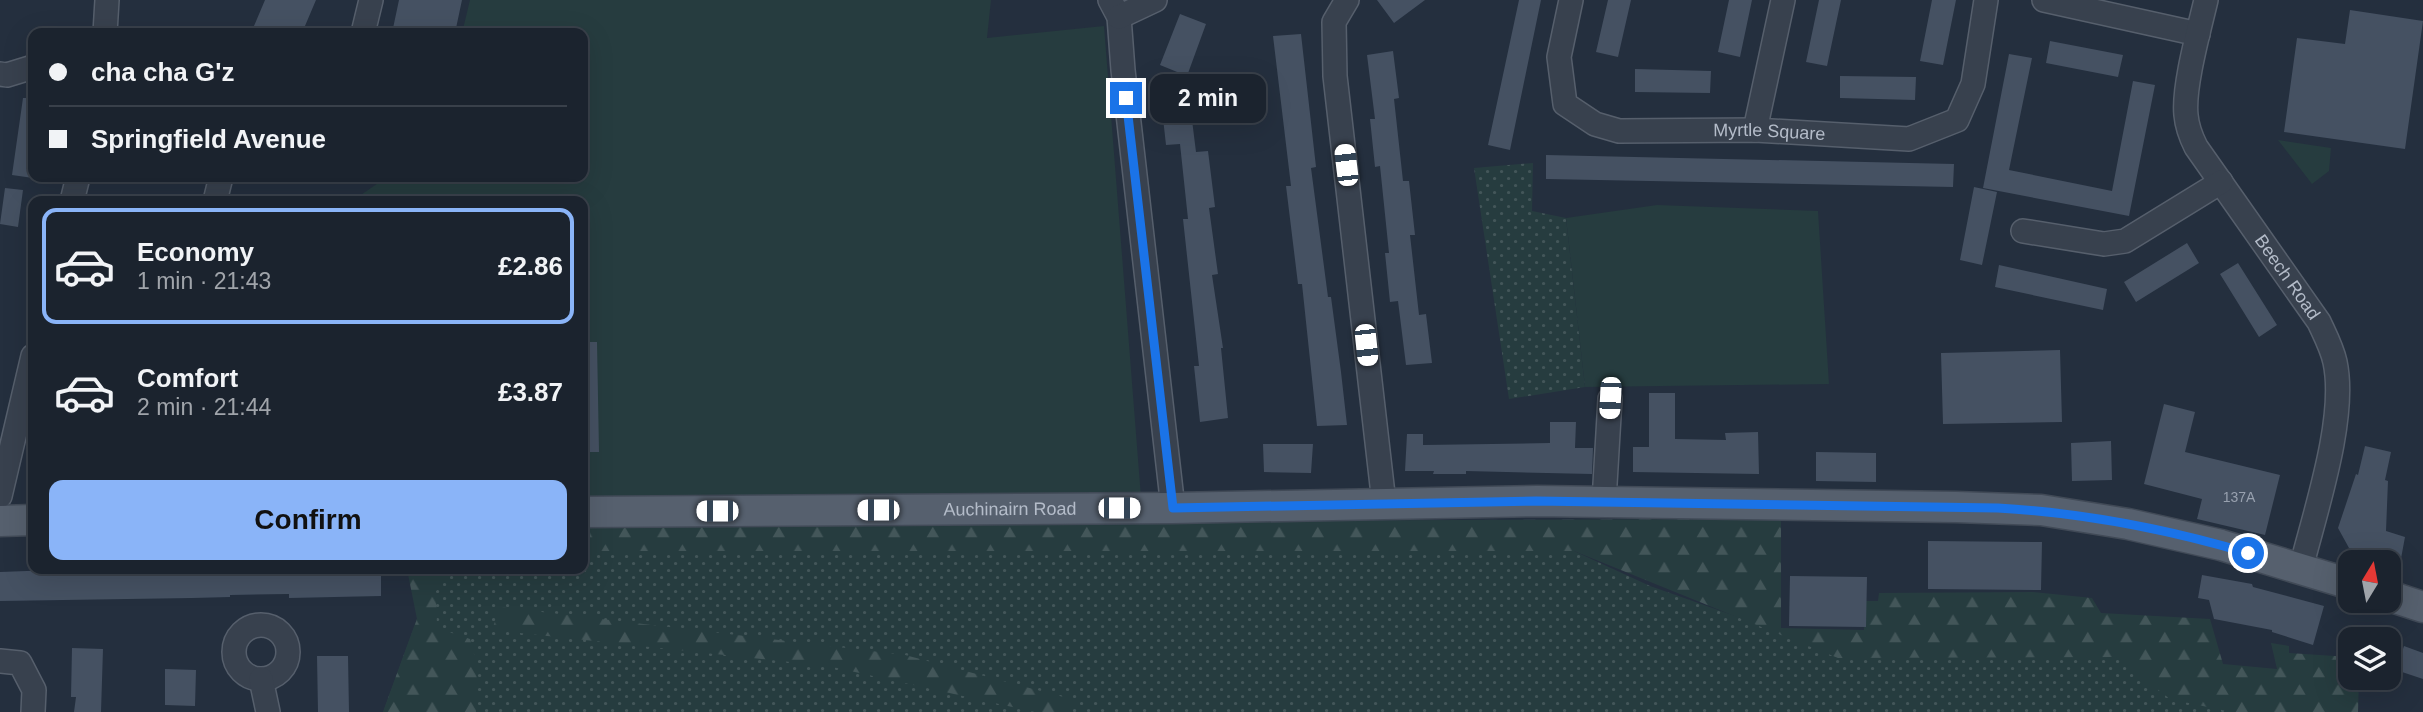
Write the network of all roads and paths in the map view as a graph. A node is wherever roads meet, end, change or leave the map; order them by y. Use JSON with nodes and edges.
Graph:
{"nodes":[{"id":1,"x":107,"y":0,"type":"edge"},
{"id":2,"x":371,"y":0,"type":"edge"},
{"id":3,"x":1155,"y":0,"type":"edge"},
{"id":4,"x":1347,"y":0,"type":"edge"},
{"id":5,"x":1571,"y":0,"type":"edge"},
{"id":6,"x":1783,"y":0,"type":"edge"},
{"id":7,"x":1986,"y":0,"type":"edge"},
{"id":8,"x":2044,"y":0,"type":"edge"},
{"id":9,"x":2206,"y":0,"type":"edge"},
{"id":10,"x":1115,"y":8,"type":"edge"},
{"id":11,"x":105,"y":28,"type":"edge"},
{"id":12,"x":364,"y":28,"type":"edge"},
{"id":13,"x":2198,"y":34,"type":"junction"},
{"id":14,"x":28,"y":69,"type":"edge"},
{"id":15,"x":0,"y":74,"type":"edge"},
{"id":16,"x":1755,"y":130,"type":"junction"},
{"id":17,"x":2221,"y":182,"type":"junction"},
{"id":18,"x":2024,"y":231,"type":"dead end"},
{"id":19,"x":28,"y":377,"type":"edge"},
{"id":20,"x":1610,"y":398,"type":"dead end"},
{"id":21,"x":0,"y":496,"type":"edge"},
{"id":22,"x":1604,"y":501,"type":"junction"},
{"id":23,"x":1384,"y":503,"type":"junction"},
{"id":24,"x":1173,"y":508,"type":"junction"},
{"id":25,"x":588,"y":512,"type":"edge"},
{"id":26,"x":28,"y":520,"type":"edge"},
{"id":27,"x":0,"y":521,"type":"edge"},
{"id":28,"x":2301,"y":568,"type":"junction"},
{"id":29,"x":2338,"y":580,"type":"edge"},
{"id":30,"x":2401,"y":600,"type":"edge"},
{"id":31,"x":2423,"y":607,"type":"edge"},
{"id":32,"x":0,"y":661,"type":"edge"},
{"id":33,"x":261,"y":680,"type":"dead end"},
{"id":34,"x":33,"y":712,"type":"edge"},
{"id":35,"x":268,"y":712,"type":"edge"}],
"edges":[{"from":1,"to":11,"type":"street"},
{"from":2,"to":12,"type":"street"},
{"from":3,"to":10,"type":"street"},
{"from":4,"to":23,"type":"street"},
{"from":5,"to":16,"type":"street","name":"Myrtle Square"},
{"from":6,"to":16,"type":"street"},
{"from":7,"to":16,"type":"street","name":"Myrtle Square"},
{"from":8,"to":13,"type":"street"},
{"from":9,"to":13,"type":"street","name":"Beech Road"},
{"from":10,"to":24,"type":"street"},
{"from":13,"to":17,"type":"street","name":"Beech Road"},
{"from":14,"to":15,"type":"street"},
{"from":17,"to":18,"type":"street"},
{"from":17,"to":28,"type":"street","name":"Beech Road"},
{"from":19,"to":21,"type":"street"},
{"from":20,"to":22,"type":"street"},
{"from":22,"to":23,"type":"main road","name":"Auchinairn Road"},
{"from":22,"to":28,"type":"main road","name":"Auchinairn Road"},
{"from":23,"to":24,"type":"main road","name":"Auchinairn Road"},
{"from":24,"to":25,"type":"main road","name":"Auchinairn Road"},
{"from":26,"to":27,"type":"main road"},
{"from":28,"to":29,"type":"main road","name":"Auchinairn Road"},
{"from":30,"to":31,"type":"main road"},
{"from":32,"to":34,"type":"street"},
{"from":33,"to":35,"type":"street"}]}
